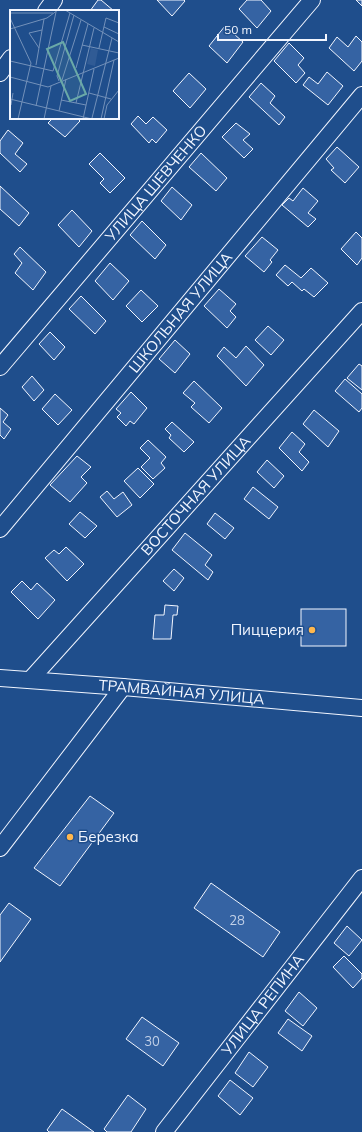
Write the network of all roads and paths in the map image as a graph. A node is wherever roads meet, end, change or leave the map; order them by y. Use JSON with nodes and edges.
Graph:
{"nodes":[{"id":1,"x":54,"y":0,"type":"edge"},
{"id":2,"x":312,"y":0,"type":"edge"},
{"id":3,"x":47,"y":10,"type":"edge"},
{"id":4,"x":10,"y":59,"type":"edge"},
{"id":5,"x":0,"y":73,"type":"edge"},
{"id":6,"x":362,"y":95,"type":"edge"},
{"id":7,"x":362,"y":311,"type":"edge"},
{"id":8,"x":0,"y":367,"type":"edge"},
{"id":9,"x":0,"y":529,"type":"edge"},
{"id":10,"x":0,"y":678,"type":"edge"},
{"id":11,"x":30,"y":680,"type":"junction"},
{"id":12,"x":123,"y":687,"type":"junction"},
{"id":13,"x":362,"y":708,"type":"edge"},
{"id":14,"x":0,"y":848,"type":"edge"},
{"id":15,"x":362,"y":878,"type":"edge"},
{"id":16,"x":164,"y":1132,"type":"edge"}],
"edges":[{"from":1,"to":3,"type":"street"},
{"from":2,"to":8,"type":"street","name":"УЛИЦА ШЕВЧЕНКО"},
{"from":4,"to":5,"type":"street"},
{"from":6,"to":9,"type":"street","name":"ШКОЛЬНАЯ УЛИЦА"},
{"from":7,"to":11,"type":"street","name":"ВОСТОЧНАЯ УЛИЦА"},
{"from":10,"to":11,"type":"street","name":"ТРАМВАЙНАЯ УЛИЦА"},
{"from":11,"to":12,"type":"street","name":"ТРАМВАЙНАЯ УЛИЦА"},
{"from":12,"to":13,"type":"street","name":"ТРАМВАЙНАЯ УЛИЦА"},
{"from":12,"to":14,"type":"street"},
{"from":15,"to":16,"type":"street","name":"УЛИЦА РЕПИНА"}]}
